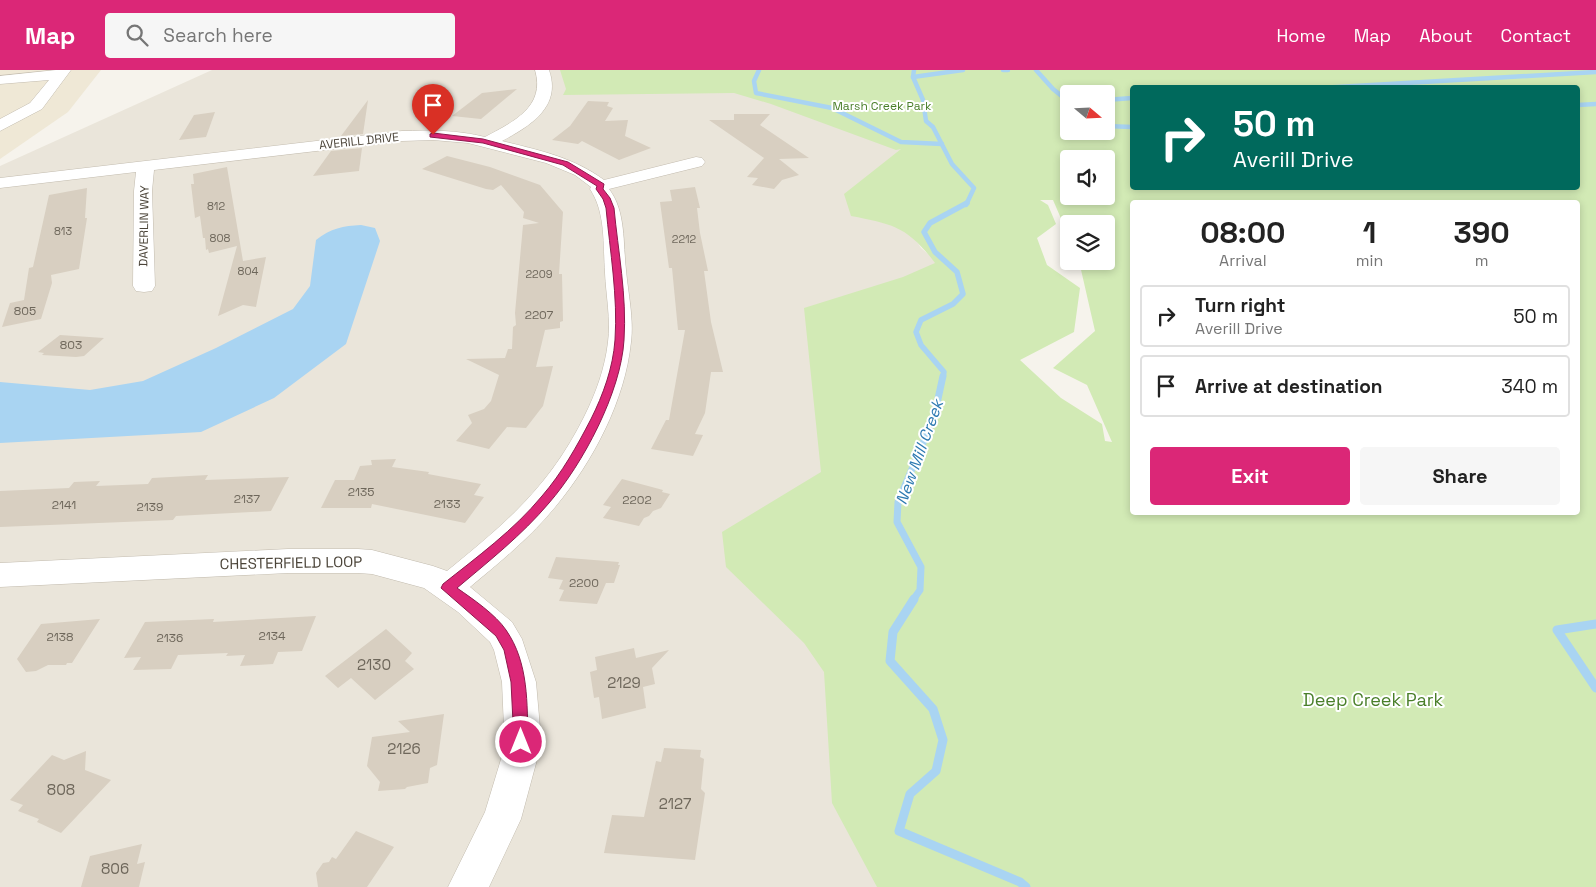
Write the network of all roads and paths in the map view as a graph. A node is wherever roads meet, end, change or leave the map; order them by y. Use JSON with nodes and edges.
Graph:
{"nodes":[{"id":1,"x":542,"y":70,"type":"edge"},
{"id":2,"x":62,"y":72,"type":"edge"},
{"id":3,"x":0,"y":80,"type":"edge"},
{"id":4,"x":0,"y":126,"type":"edge"},
{"id":5,"x":488,"y":142,"type":"junction"},
{"id":6,"x":696,"y":162,"type":"dead end"},
{"id":7,"x":146,"y":166,"type":"junction"},
{"id":8,"x":0,"y":183,"type":"edge"},
{"id":9,"x":601,"y":186,"type":"junction"},
{"id":10,"x":144,"y":286,"type":"dead end"},
{"id":11,"x":0,"y":575,"type":"edge"},
{"id":12,"x":448,"y":588,"type":"junction"},
{"id":13,"x":468,"y":887,"type":"edge"}],
"edges":[{"from":1,"to":5,"type":"street"},
{"from":2,"to":3,"type":"street"},
{"from":2,"to":4,"type":"street"},
{"from":5,"to":7,"type":"street","name":"AVERILL DRIVE"},
{"from":5,"to":9,"type":"street","name":"AVERILL DRIVE"},
{"from":6,"to":9,"type":"street"},
{"from":7,"to":8,"type":"street","name":"AVERILL DRIVE"},
{"from":7,"to":10,"type":"street","name":"DAVERLIN WAY"},
{"from":9,"to":12,"type":"street"},
{"from":11,"to":12,"type":"street","name":"CHESTERFIELD LOOP"},
{"from":12,"to":13,"type":"street","name":"CHESTERFIELD LOOP"}]}
